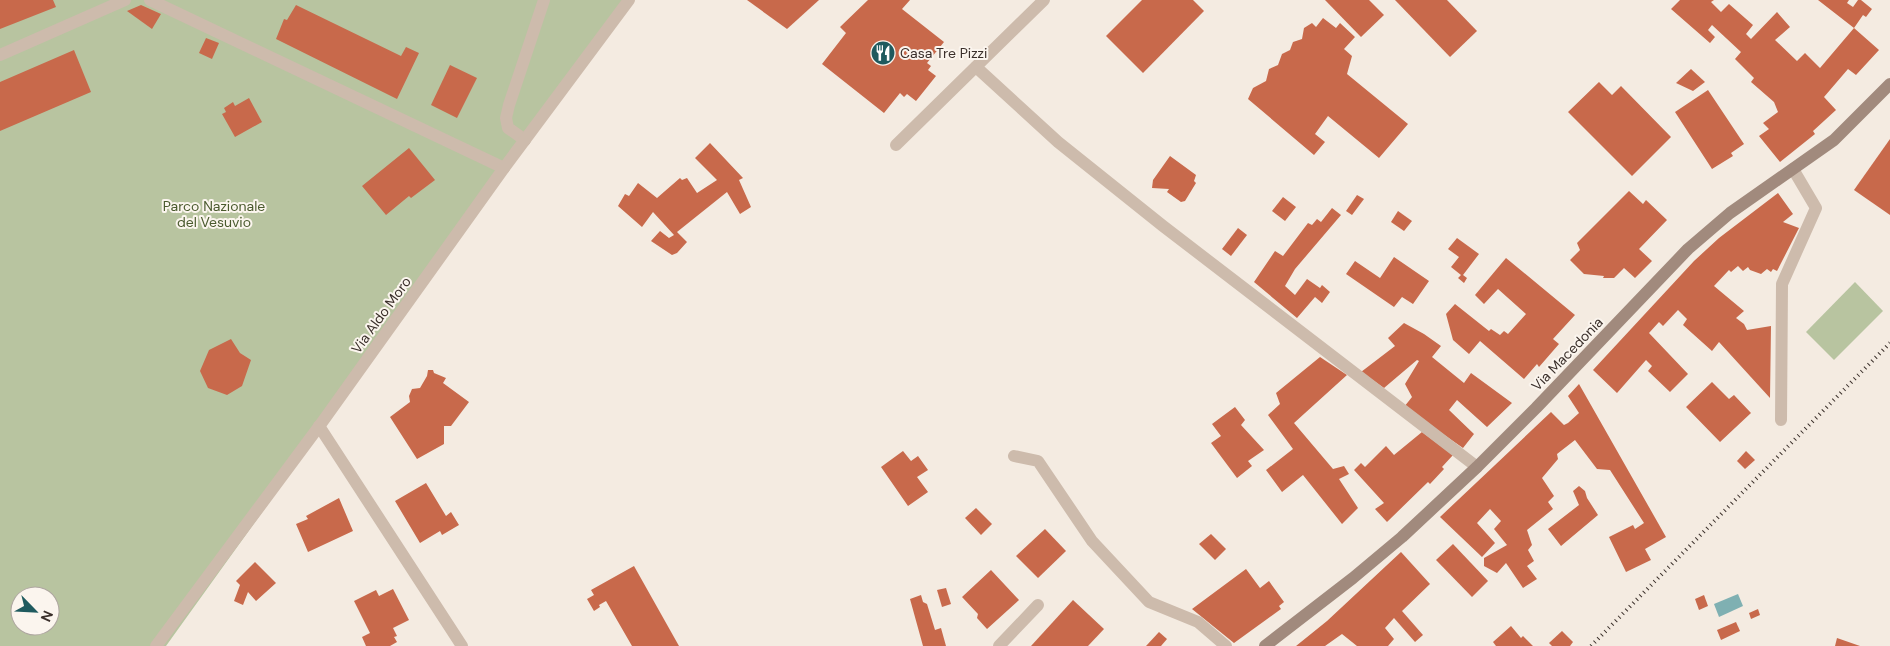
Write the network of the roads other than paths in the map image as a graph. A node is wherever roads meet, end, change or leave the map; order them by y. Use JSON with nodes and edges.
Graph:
{"nodes":[{"id":1,"x":125,"y":0,"type":"edge"},
{"id":2,"x":150,"y":0,"type":"edge"},
{"id":3,"x":544,"y":0,"type":"edge"},
{"id":4,"x":629,"y":0,"type":"edge"},
{"id":5,"x":1044,"y":0,"type":"edge"},
{"id":6,"x":0,"y":55,"type":"edge"},
{"id":7,"x":976,"y":67,"type":"junction"},
{"id":8,"x":1890,"y":84,"type":"edge"},
{"id":9,"x":525,"y":140,"type":"junction"},
{"id":10,"x":896,"y":144,"type":"dead end"},
{"id":11,"x":504,"y":168,"type":"junction"},
{"id":12,"x":1793,"y":169,"type":"junction"},
{"id":13,"x":1781,"y":420,"type":"dead end"},
{"id":14,"x":319,"y":426,"type":"junction"},
{"id":15,"x":1014,"y":456,"type":"dead end"},
{"id":16,"x":1477,"y":467,"type":"junction"},
{"id":17,"x":1038,"y":605,"type":"dead end"},
{"id":18,"x":156,"y":646,"type":"edge"},
{"id":19,"x":462,"y":646,"type":"edge"},
{"id":20,"x":999,"y":646,"type":"edge"},
{"id":21,"x":1226,"y":646,"type":"edge"},
{"id":22,"x":1265,"y":646,"type":"edge"}],
"edges":[{"from":1,"to":6,"type":"street"},
{"from":2,"to":11,"type":"street"},
{"from":3,"to":9,"type":"street"},
{"from":4,"to":9,"type":"street","name":"Via Aldo Moro"},
{"from":5,"to":7,"type":"street"},
{"from":7,"to":10,"type":"street"},
{"from":7,"to":16,"type":"street"},
{"from":8,"to":12,"type":"main road","name":"Via Macedonia"},
{"from":9,"to":11,"type":"street","name":"Via Aldo Moro"},
{"from":11,"to":14,"type":"street","name":"Via Aldo Moro"},
{"from":12,"to":13,"type":"street"},
{"from":12,"to":16,"type":"main road","name":"Via Macedonia"},
{"from":14,"to":18,"type":"street","name":"Via Aldo Moro"},
{"from":14,"to":19,"type":"street"},
{"from":15,"to":21,"type":"street"},
{"from":16,"to":22,"type":"main road","name":"Via Macedonia"},
{"from":17,"to":20,"type":"street"}]}
